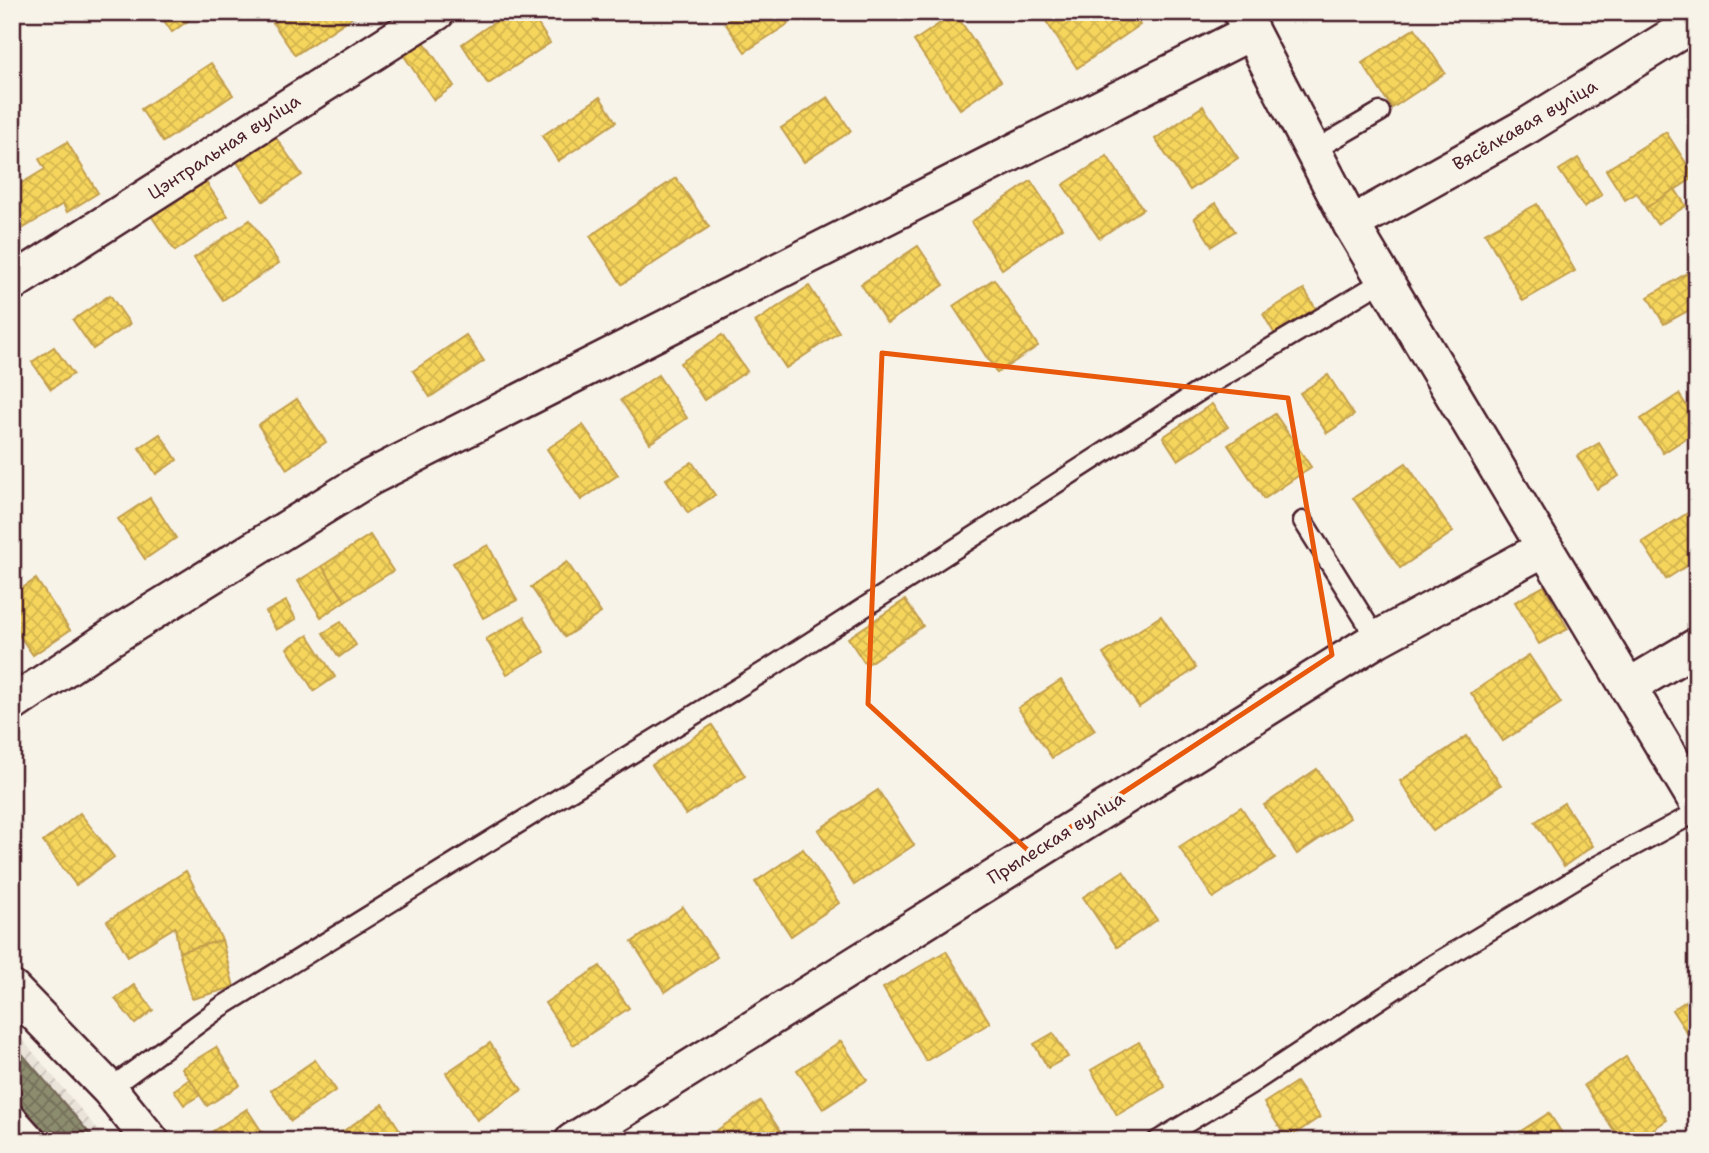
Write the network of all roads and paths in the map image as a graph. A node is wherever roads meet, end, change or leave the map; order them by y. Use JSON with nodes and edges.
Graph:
{"nodes":[{"id":1,"x":437,"y":12,"type":"edge"},
{"id":2,"x":1697,"y":20,"type":"edge"},
{"id":3,"x":1246,"y":22,"type":"edge"},
{"id":4,"x":1380,"y":112,"type":"dead end"},
{"id":5,"x":1313,"y":151,"type":"junction"},
{"id":6,"x":1351,"y":224,"type":"junction"},
{"id":7,"x":1385,"y":279,"type":"junction"},
{"id":8,"x":12,"y":283,"type":"edge"},
{"id":9,"x":1303,"y":521,"type":"dead end"},
{"id":10,"x":1545,"y":548,"type":"junction"},
{"id":11,"x":1377,"y":639,"type":"junction"},
{"id":12,"x":1697,"y":646,"type":"edge"},
{"id":13,"x":1628,"y":687,"type":"junction"},
{"id":14,"x":12,"y":704,"type":"edge"},
{"id":15,"x":1697,"y":802,"type":"edge"},
{"id":16,"x":1697,"y":812,"type":"edge"},
{"id":17,"x":12,"y":989,"type":"edge"},
{"id":18,"x":109,"y":1089,"type":"junction"},
{"id":19,"x":12,"y":1111,"type":"edge"},
{"id":20,"x":38,"y":1141,"type":"edge"},
{"id":21,"x":151,"y":1141,"type":"edge"},
{"id":22,"x":573,"y":1141,"type":"edge"},
{"id":23,"x":1157,"y":1141,"type":"edge"}],
"edges":[{"from":1,"to":8,"type":"street","name":"Цэнтральная вуліца"},
{"from":2,"to":6,"type":"street","name":"Вясёлкавая вуліца"},
{"from":3,"to":5,"type":"street"},
{"from":3,"to":14,"type":"street"},
{"from":4,"to":5,"type":"lane"},
{"from":5,"to":6,"type":"street"},
{"from":6,"to":7,"type":"street"},
{"from":7,"to":10,"type":"street"},
{"from":7,"to":18,"type":"lane"},
{"from":9,"to":11,"type":"lane"},
{"from":10,"to":11,"type":"street","name":"Прылеская вуліца"},
{"from":10,"to":13,"type":"street"},
{"from":11,"to":22,"type":"street","name":"Прылеская вуліца"},
{"from":12,"to":13,"type":"street"},
{"from":13,"to":15,"type":"street"},
{"from":16,"to":23,"type":"lane"},
{"from":17,"to":18,"type":"street"},
{"from":18,"to":21,"type":"street"},
{"from":19,"to":20,"type":"lane"}]}
